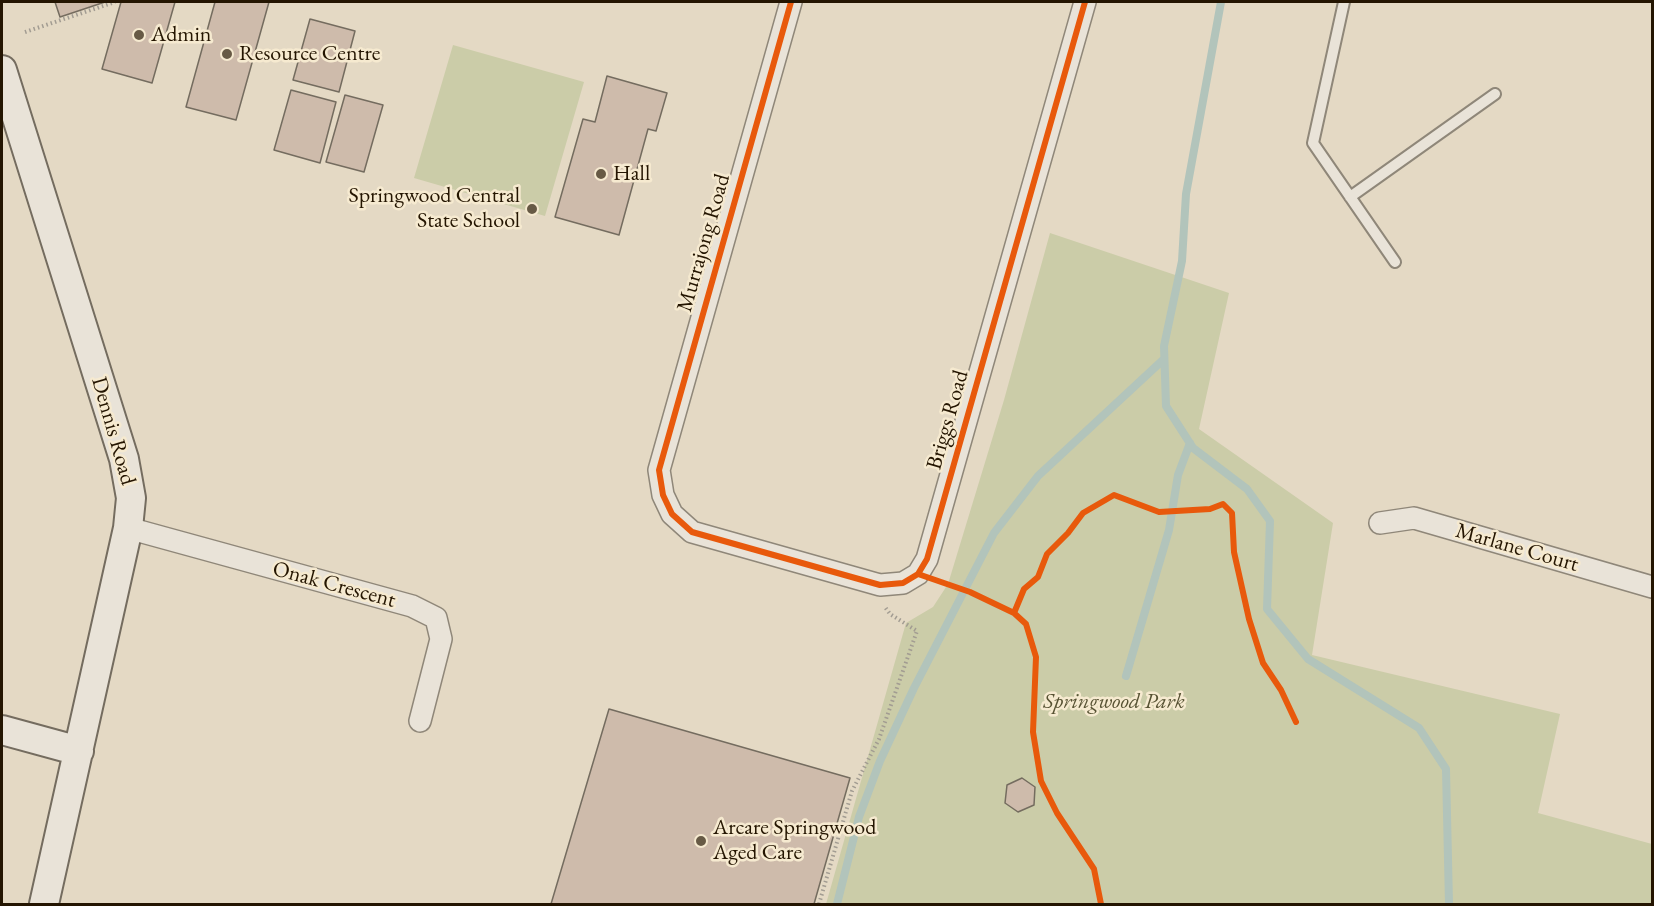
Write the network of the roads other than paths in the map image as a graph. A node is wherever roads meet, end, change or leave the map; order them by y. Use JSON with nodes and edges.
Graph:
{"nodes":[{"id":1,"x":791,"y":2,"type":"edge"},
{"id":2,"x":1085,"y":2,"type":"edge"},
{"id":3,"x":1344,"y":2,"type":"edge"},
{"id":4,"x":2,"y":69,"type":"edge"},
{"id":5,"x":1495,"y":94,"type":"dead end"},
{"id":6,"x":1350,"y":197,"type":"junction"},
{"id":7,"x":1395,"y":262,"type":"dead end"},
{"id":8,"x":663,"y":495,"type":"joint"},
{"id":9,"x":1380,"y":522,"type":"dead end"},
{"id":10,"x":128,"y":528,"type":"junction"},
{"id":11,"x":1653,"y":587,"type":"edge"},
{"id":12,"x":420,"y":721,"type":"dead end"},
{"id":13,"x":2,"y":730,"type":"edge"},
{"id":14,"x":79,"y":751,"type":"junction"},
{"id":15,"x":44,"y":904,"type":"edge"}],
"edges":[{"from":1,"to":8,"type":"street","name":"Murrajong Road"},
{"from":2,"to":8,"type":"street","name":"Briggs Road"},
{"from":3,"to":6,"type":"lane"},
{"from":4,"to":10,"type":"street","name":"Dennis Road"},
{"from":5,"to":6,"type":"lane"},
{"from":6,"to":7,"type":"lane"},
{"from":9,"to":11,"type":"street","name":"Marlane Court"},
{"from":10,"to":12,"type":"street","name":"Onak Crescent"},
{"from":10,"to":14,"type":"street","name":"Dennis Road"},
{"from":13,"to":14,"type":"street"},
{"from":14,"to":15,"type":"street","name":"Dennis Road"}]}
